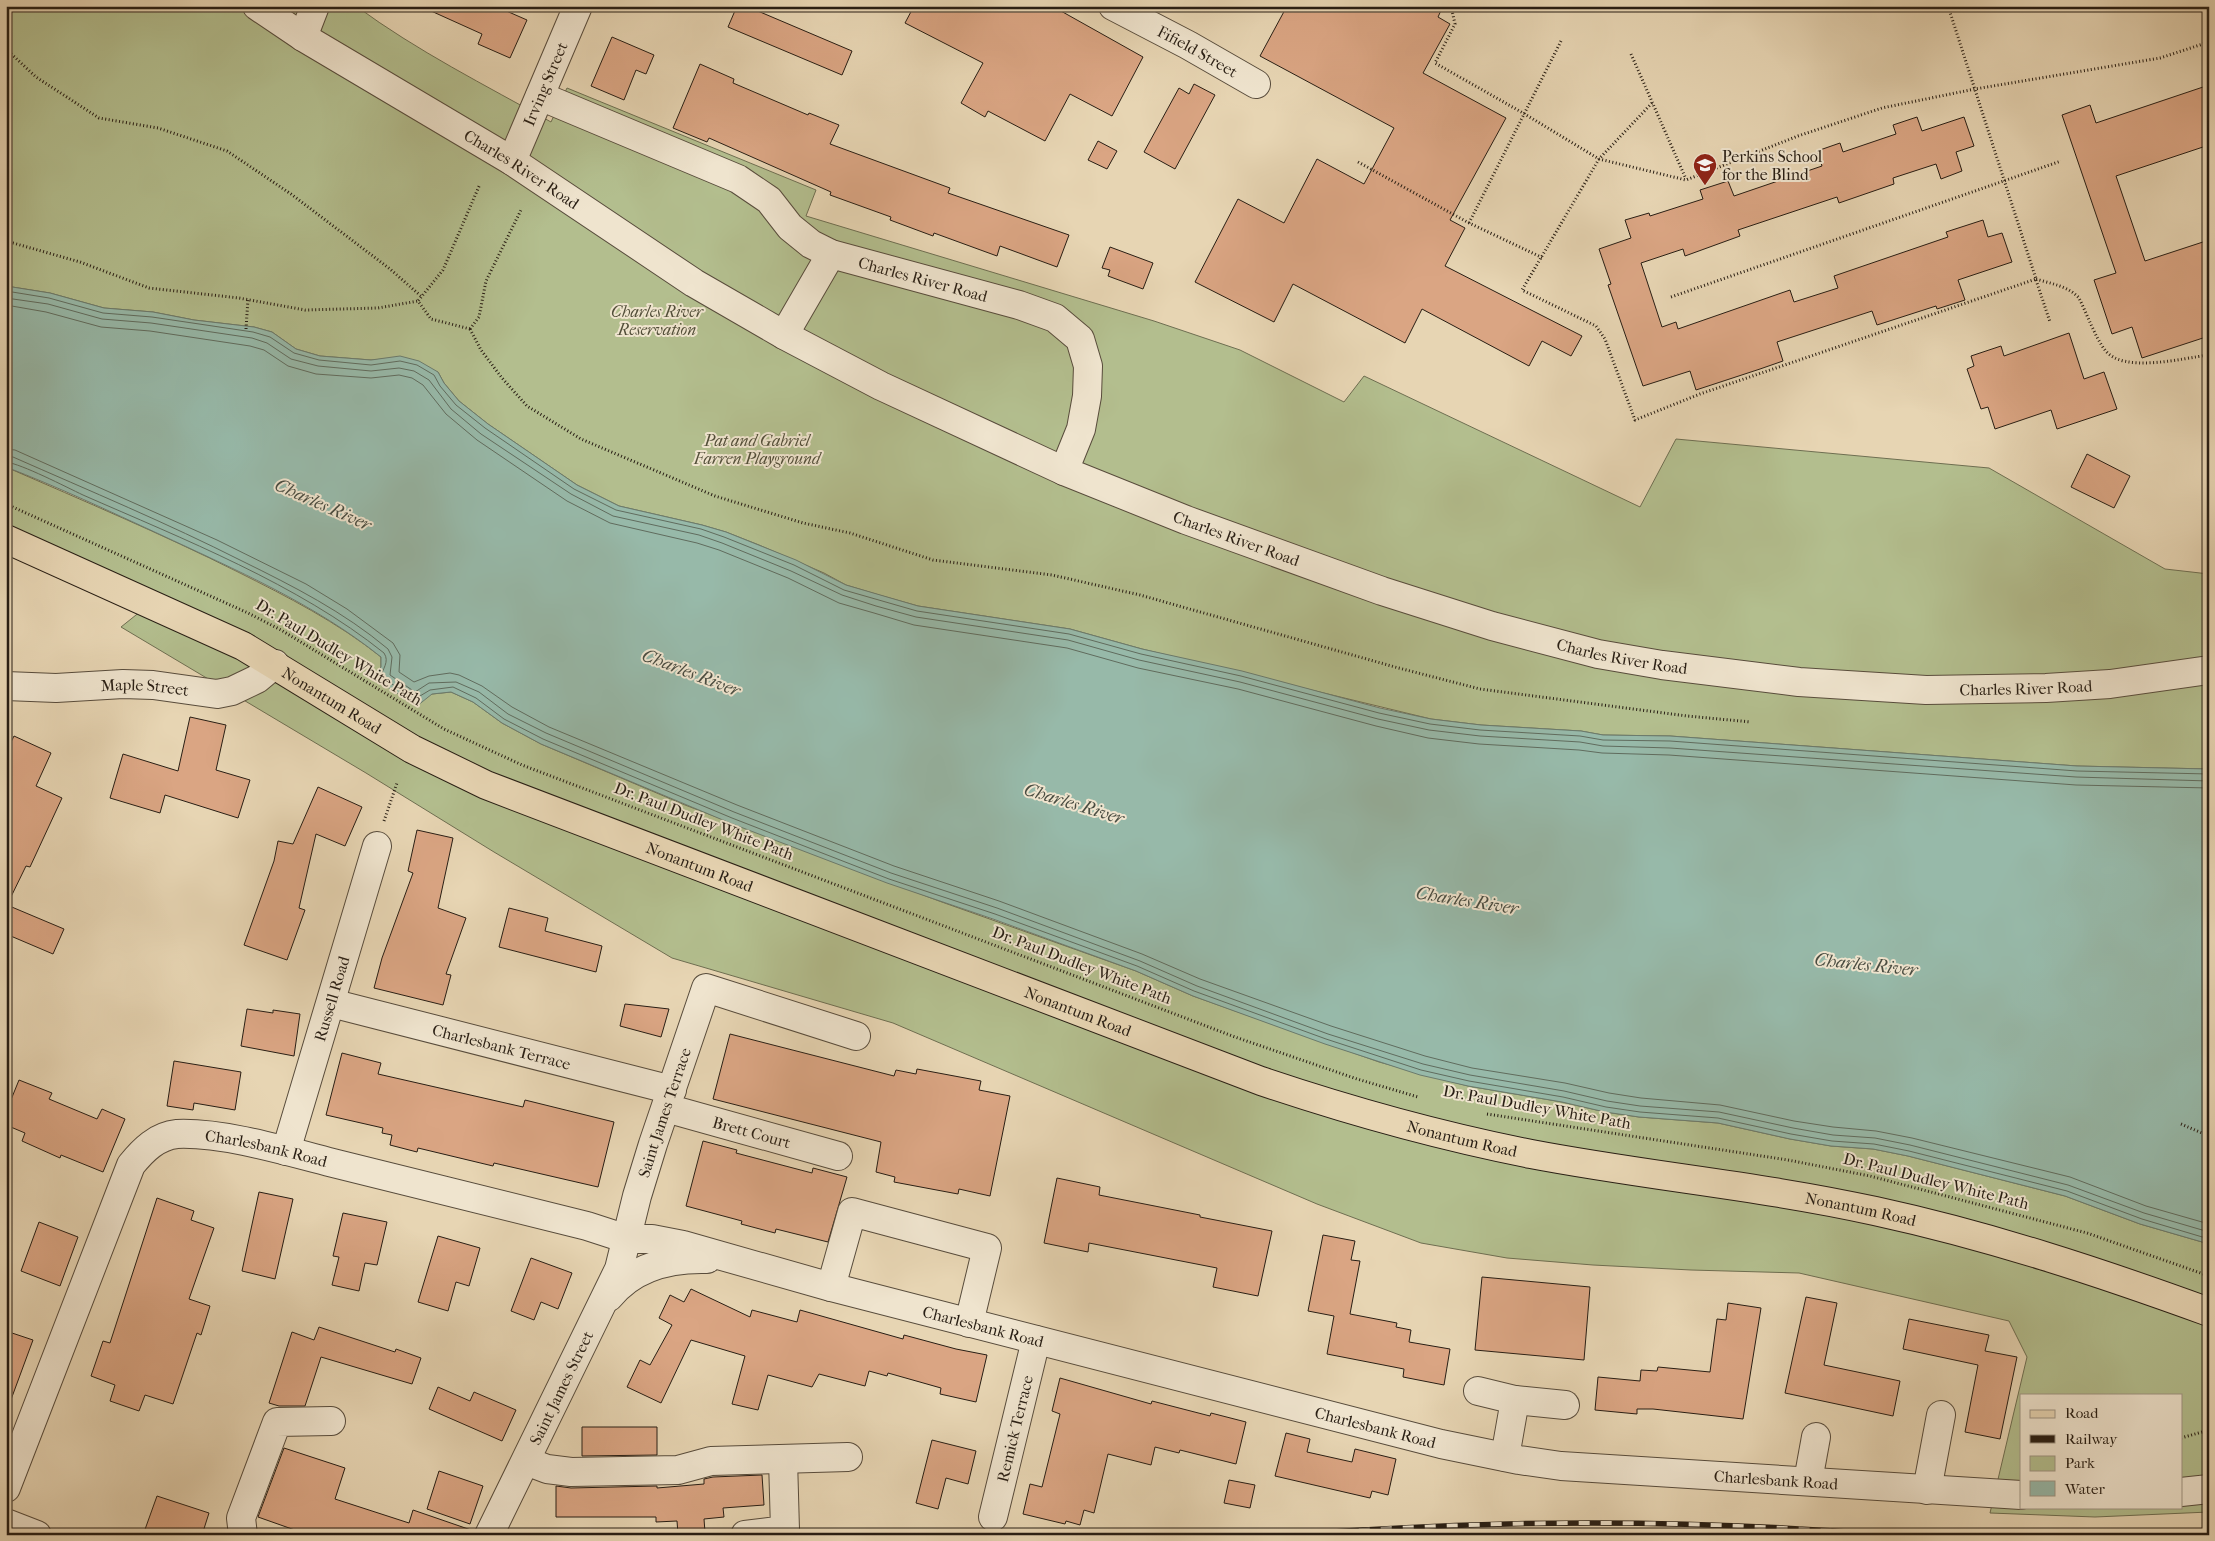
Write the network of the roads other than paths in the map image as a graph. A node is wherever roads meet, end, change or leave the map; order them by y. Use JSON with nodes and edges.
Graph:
{"nodes":[{"id":1,"x":257,"y":6,"type":"edge"},
{"id":2,"x":315,"y":6,"type":"edge"},
{"id":3,"x":578,"y":6,"type":"edge"},
{"id":4,"x":1113,"y":6,"type":"edge"},
{"id":5,"x":303,"y":37,"type":"junction"},
{"id":6,"x":1256,"y":84,"type":"dead end"},
{"id":7,"x":540,"y":96,"type":"junction"},
{"id":8,"x":512,"y":161,"type":"junction"},
{"id":9,"x":831,"y":254,"type":"junction"},
{"id":10,"x":784,"y":335,"type":"junction"},
{"id":11,"x":1064,"y":471,"type":"junction"},
{"id":12,"x":6,"y":539,"type":"edge"},
{"id":13,"x":275,"y":664,"type":"junction"},
{"id":14,"x":2209,"y":670,"type":"edge"},
{"id":15,"x":6,"y":686,"type":"edge"},
{"id":16,"x":377,"y":846,"type":"road end"},
{"id":17,"x":331,"y":1003,"type":"junction"},
{"id":18,"x":856,"y":1036,"type":"dead end"},
{"id":19,"x":669,"y":1099,"type":"junction"},
{"id":20,"x":286,"y":1151,"type":"junction"},
{"id":21,"x":838,"y":1156,"type":"dead end"},
{"id":22,"x":627,"y":1239,"type":"junction"},
{"id":23,"x":744,"y":1264,"type":"junction"},
{"id":24,"x":832,"y":1287,"type":"junction"},
{"id":25,"x":602,"y":1306,"type":"junction"},
{"id":26,"x":2209,"y":1312,"type":"edge"},
{"id":27,"x":969,"y":1323,"type":"junction"},
{"id":28,"x":1036,"y":1340,"type":"junction"},
{"id":29,"x":1478,"y":1391,"type":"dead end"},
{"id":30,"x":1515,"y":1400,"type":"junction"},
{"id":31,"x":1566,"y":1405,"type":"dead end"},
{"id":32,"x":1941,"y":1416,"type":"dead end"},
{"id":33,"x":331,"y":1421,"type":"dead end"},
{"id":34,"x":1816,"y":1437,"type":"dead end"},
{"id":35,"x":848,"y":1457,"type":"dead end"},
{"id":36,"x":1505,"y":1457,"type":"junction"},
{"id":37,"x":783,"y":1459,"type":"junction"},
{"id":38,"x":526,"y":1461,"type":"junction"},
{"id":39,"x":1808,"y":1481,"type":"junction"},
{"id":40,"x":6,"y":1488,"type":"edge"},
{"id":41,"x":2209,"y":1489,"type":"edge"},
{"id":42,"x":1926,"y":1490,"type":"junction"},
{"id":43,"x":2182,"y":1492,"type":"edge"},
{"id":44,"x":2020,"y":1495,"type":"edge"},
{"id":45,"x":993,"y":1516,"type":"dead end"},
{"id":46,"x":6,"y":1523,"type":"edge"},
{"id":47,"x":37,"y":1535,"type":"edge"},
{"id":48,"x":243,"y":1535,"type":"edge"},
{"id":49,"x":489,"y":1535,"type":"edge"},
{"id":50,"x":745,"y":1535,"type":"edge"}],
"edges":[{"from":1,"to":5,"type":"street","name":"Charles River Road"},
{"from":2,"to":5,"type":"street"},
{"from":3,"to":7,"type":"street","name":"Irving Street"},
{"from":4,"to":6,"type":"street","name":"Fifield Street"},
{"from":5,"to":8,"type":"street","name":"Charles River Road"},
{"from":7,"to":8,"type":"street","name":"Irving Street"},
{"from":7,"to":9,"type":"street","name":"Charles River Road"},
{"from":8,"to":10,"type":"street","name":"Charles River Road"},
{"from":9,"to":10,"type":"street"},
{"from":9,"to":11,"type":"street","name":"Charles River Road"},
{"from":10,"to":11,"type":"street","name":"Charles River Road"},
{"from":11,"to":14,"type":"street","name":"Charles River Road"},
{"from":12,"to":13,"type":"main road","name":"Nonantum Road"},
{"from":13,"to":15,"type":"street","name":"Maple Street"},
{"from":13,"to":26,"type":"main road","name":"Nonantum Road"},
{"from":16,"to":17,"type":"street","name":"Russell Road"},
{"from":17,"to":19,"type":"street","name":"Charlesbank Terrace"},
{"from":17,"to":20,"type":"street","name":"Russell Road"},
{"from":18,"to":19,"type":"street","name":"Saint James Terrace"},
{"from":19,"to":21,"type":"street","name":"Brett Court"},
{"from":19,"to":22,"type":"street","name":"Saint James Terrace"},
{"from":20,"to":22,"type":"street","name":"Charlesbank Road"},
{"from":20,"to":40,"type":"street","name":"Charlesbank Road"},
{"from":22,"to":23,"type":"street","name":"Charlesbank Road"},
{"from":22,"to":25,"type":"street","name":"Saint James Street"},
{"from":23,"to":24,"type":"street","name":"Charlesbank Road"},
{"from":23,"to":25,"type":"street","name":"Charlesbank Road"},
{"from":24,"to":27,"type":"street","name":"Charlesbank Road"},
{"from":24,"to":27,"type":"street"},
{"from":25,"to":38,"type":"street","name":"Saint James Street"},
{"from":27,"to":28,"type":"street","name":"Charlesbank Road"},
{"from":28,"to":36,"type":"street","name":"Charlesbank Road"},
{"from":28,"to":45,"type":"street","name":"Remick Terrace"},
{"from":29,"to":30,"type":"street"},
{"from":30,"to":31,"type":"street"},
{"from":30,"to":36,"type":"street"},
{"from":32,"to":42,"type":"street"},
{"from":33,"to":48,"type":"street"},
{"from":34,"to":39,"type":"street"},
{"from":35,"to":37,"type":"street"},
{"from":36,"to":39,"type":"street","name":"Charlesbank Road"},
{"from":37,"to":38,"type":"street"},
{"from":37,"to":50,"type":"street"},
{"from":38,"to":49,"type":"street","name":"Saint James Street"},
{"from":39,"to":42,"type":"street","name":"Charlesbank Road"},
{"from":41,"to":43,"type":"street"},
{"from":42,"to":44,"type":"street","name":"Charlesbank Road"},
{"from":46,"to":47,"type":"street"}]}
